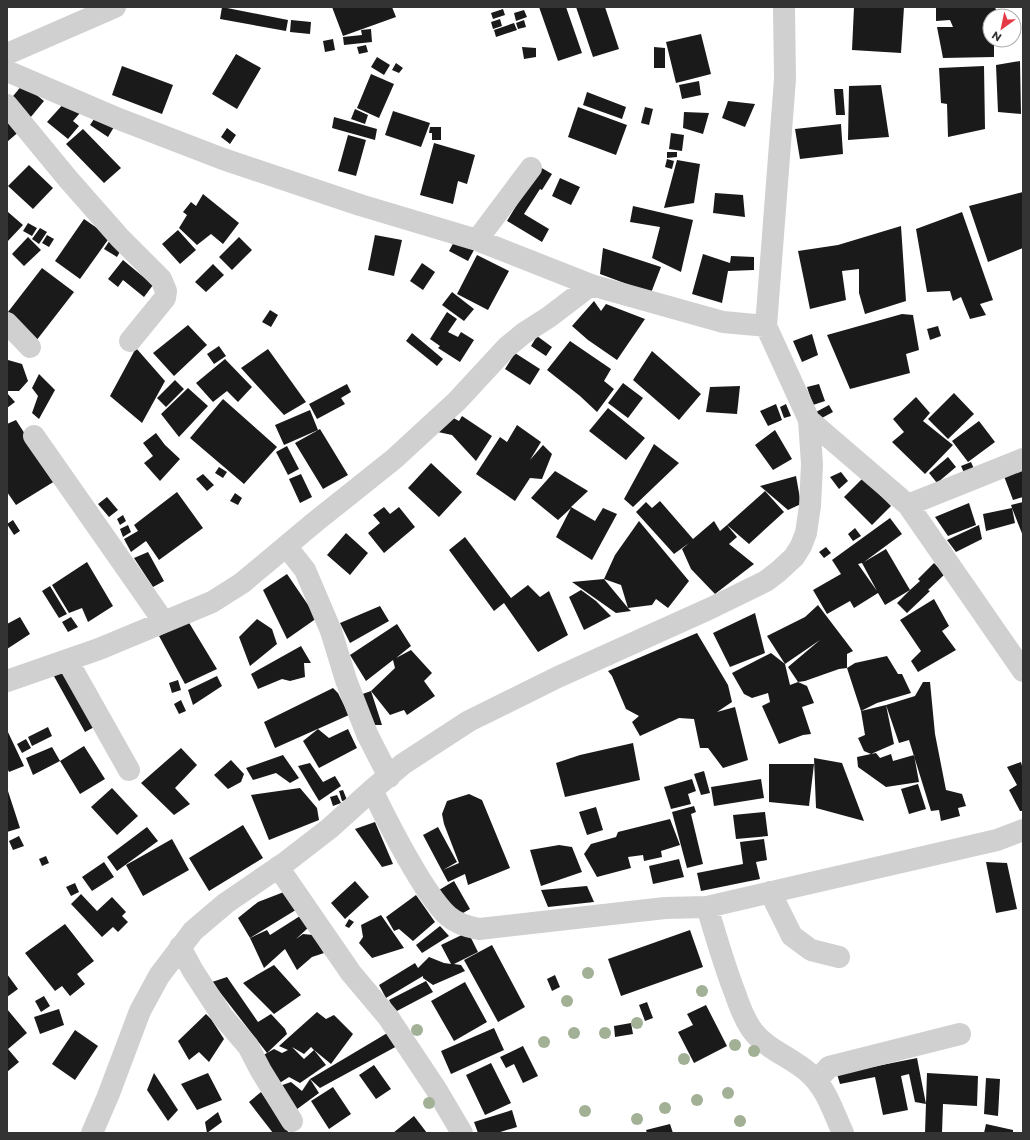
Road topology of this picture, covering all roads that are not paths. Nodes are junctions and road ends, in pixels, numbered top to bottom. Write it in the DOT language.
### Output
graph roads {
  1 [pos="115,7"];
  2 [pos="784,7"];
  3 [pos="7,54"];
  4 [pos="7,71"];
  5 [pos="7,105"];
  6 [pos="531,168"];
  7 [pos="477,240"];
  8 [pos="591,284"];
  9 [pos="7,323"];
  10 [pos="766,326"];
  11 [pos="130,341"];
  12 [pos="30,348"];
  13 [pos="809,420"];
  14 [pos="34,436"];
  15 [pos="1023,459"];
  16 [pos="908,505"];
  17 [pos="286,546"];
  18 [pos="164,622"];
  19 [pos="67,660"];
  20 [pos="1023,671"];
  21 [pos="7,681"];
  22 [pos="129,770"];
  23 [pos="388,776"];
  24 [pos="372,790"];
  25 [pos="1023,830"];
  26 [pos="278,867"];
  27 [pos="770,892"];
  28 [pos="707,907"];
  29 [pos="180,947"];
  30 [pos="839,957"];
  31 [pos="960,1034"];
  32 [pos="817,1080"];
  33 [pos="292,1121"];
  34 [pos="92,1133"];
  35 [pos="462,1133"];
  36 [pos="843,1133"];
  1 -- 3 [label="street"];
  2 -- 10 [label="street"];
  4 -- 7 [label="street"];
  5 -- 11 [label="street"];
  6 -- 7 [label="street"];
  7 -- 8 [label="street"];
  8 -- 10 [label="street"];
  8 -- 17 [label="street"];
  9 -- 12 [label="street"];
  10 -- 13 [label="street"];
  13 -- 16 [label="street"];
  13 -- 23 [label="street"];
  14 -- 18 [label="street"];
  15 -- 16 [label="street"];
  16 -- 20 [label="street"];
  17 -- 18 [label="street"];
  17 -- 23 [label="street"];
  18 -- 19 [label="street"];
  19 -- 21 [label="street"];
  19 -- 22 [label="street"];
  23 -- 24 [label="street"];
  24 -- 26 [label="street"];
  24 -- 28 [label="street"];
  25 -- 27 [label="street"];
  26 -- 29 [label="street"];
  26 -- 35 [label="street"];
  27 -- 28 [label="street"];
  27 -- 30 [label="street"];
  28 -- 32 [label="street"];
  29 -- 33 [label="street"];
  29 -- 34 [label="street"];
  31 -- 32 [label="street"];
  32 -- 36 [label="street"];
}
